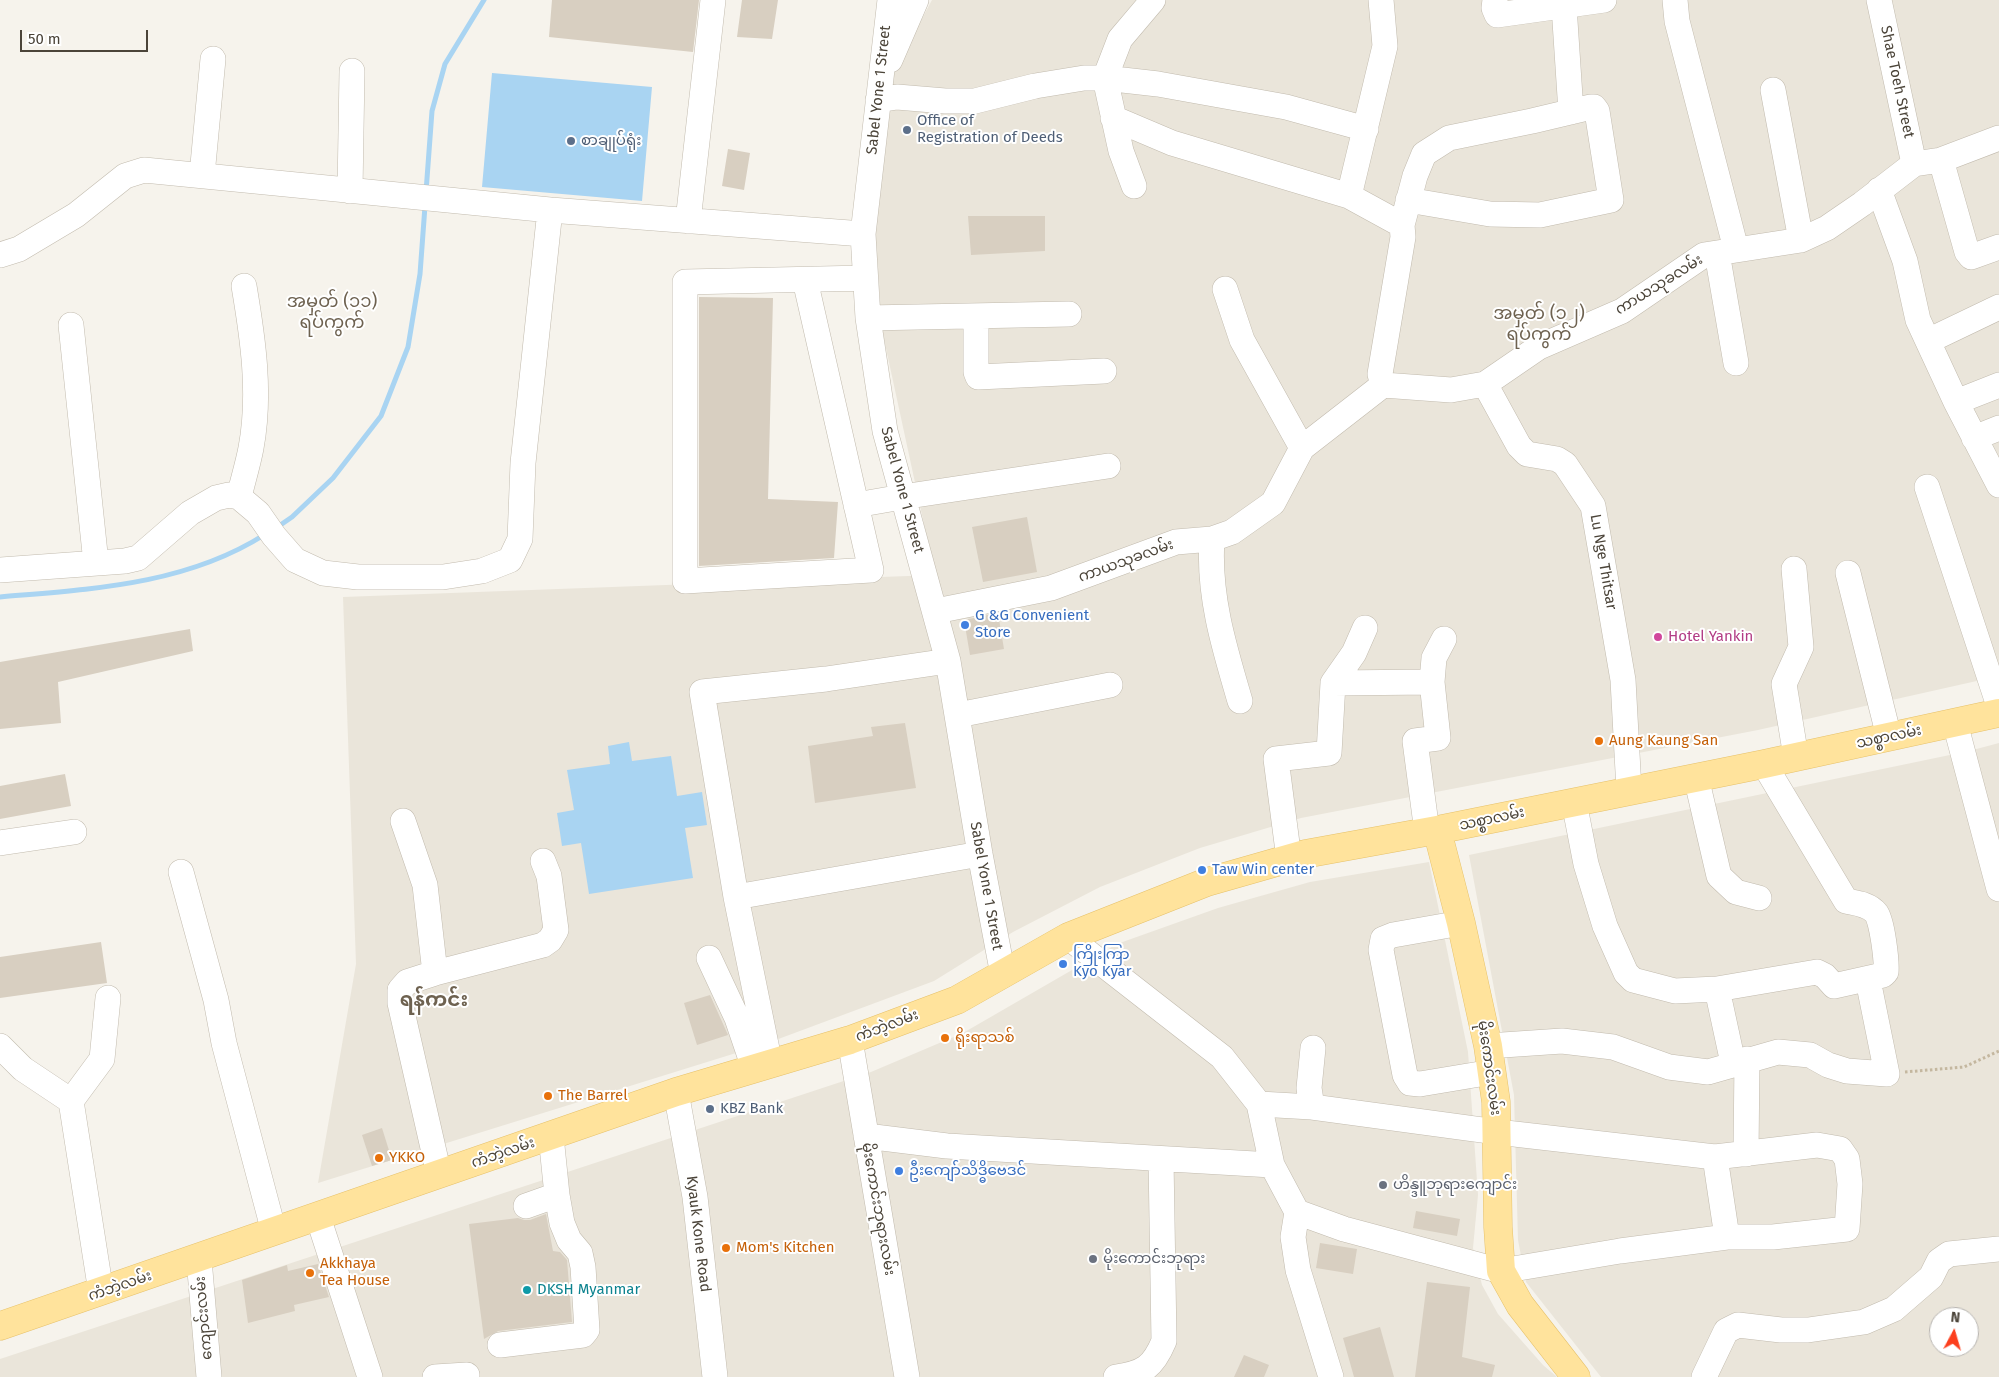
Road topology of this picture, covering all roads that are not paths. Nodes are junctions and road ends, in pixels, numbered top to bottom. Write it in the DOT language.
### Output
graph roads {
  1 [pos="713,0"];
  2 [pos="890,0"];
  3 [pos="916,0"];
  4 [pos="1154,0"];
  5 [pos="1381,0"];
  6 [pos="1495,0"];
  7 [pos="1604,0"];
  8 [pos="1675,0"];
  9 [pos="1880,0"];
  10 [pos="1564,6"];
  11 [pos="213,59"];
  12 [pos="352,72"];
  13 [pos="1104,78"];
  14 [pos="1773,90"];
  15 [pos="879,92"];
  16 [pos="1583,110"];
  17 [pos="1114,118"];
  18 [pos="1366,128"];
  19 [pos="1999,138"];
  20 [pos="1941,160"];
  21 [pos="1914,164"];
  22 [pos="202,175"];
  23 [pos="1134,186"];
  24 [pos="1879,190"];
  25 [pos="350,191"];
  26 [pos="1349,196"];
  27 [pos="1408,200"];
  28 [pos="550,210"];
  29 [pos="688,221"];
  30 [pos="1402,225"];
  31 [pos="863,234"];
  32 [pos="1801,240"];
  33 [pos="1999,247"];
  34 [pos="1727,251"];
  35 [pos="0,255"];
  36 [pos="865,278"];
  37 [pos="805,280"];
  38 [pos="244,286"];
  39 [pos="1225,289"];
  40 [pos="1999,307"];
  41 [pos="1069,314"];
  42 [pos="976,316"];
  43 [pos="868,318"];
  44 [pos="71,325"];
  45 [pos="1928,341"];
  46 [pos="1736,363"];
  47 [pos="1104,372"];
  48 [pos="1485,384"];
  49 [pos="1383,385"];
  50 [pos="1999,385"];
  51 [pos="1956,402"];
  52 [pos="1999,428"];
  53 [pos="1974,438"];
  54 [pos="1302,448"];
  55 [pos="1108,466"];
  56 [pos="1999,485"];
  57 [pos="1926,487"];
  58 [pos="239,497"];
  59 [pos="902,497"];
  60 [pos="856,506"];
  61 [pos="1212,539"];
  62 [pos="96,563"];
  63 [pos="1794,569"];
  64 [pos="0,570"];
  65 [pos="1848,573"];
  66 [pos="936,611"];
  67 [pos="1365,628"];
  68 [pos="1444,638"];
  69 [pos="948,661"];
  70 [pos="1432,682"];
  71 [pos="1333,683"];
  72 [pos="1110,685"];
  73 [pos="1240,701"];
  74 [pos="1999,706"];
  75 [pos="1999,713"];
  76 [pos="958,715"];
  77 [pos="1955,723"];
  78 [pos="1889,737"];
  79 [pos="1796,757"];
  80 [pos="1764,764"];
  81 [pos="1696,777"];
  82 [pos="1629,790"];
  83 [pos="1574,802"];
  84 [pos="403,821"];
  85 [pos="1432,831"];
  86 [pos="74,832"];
  87 [pos="0,843"];
  88 [pos="980,854"];
  89 [pos="1289,859"];
  90 [pos="543,861"];
  91 [pos="182,872"];
  92 [pos="1999,889"];
  93 [pos="736,898"];
  94 [pos="1759,898"];
  95 [pos="1461,923"];
  96 [pos="1068,937"];
  97 [pos="710,958"];
  98 [pos="435,973"];
  99 [pos="1003,975"];
  100 [pos="1868,980"];
  101 [pos="1717,989"];
  102 [pos="108,998"];
  103 [pos="850,1040"];
  104 [pos="0,1046"];
  105 [pos="1313,1048"];
  106 [pos="1490,1059"];
  107 [pos="1740,1061"];
  108 [pos="762,1066"];
  109 [pos="676,1092"];
  110 [pos="72,1100"];
  111 [pos="1258,1104"];
  112 [pos="1312,1107"];
  113 [pos="1497,1132"];
  114 [pos="551,1136"];
  115 [pos="866,1136"];
  116 [pos="1746,1154"];
  117 [pos="1715,1157"];
  118 [pos="1160,1158"];
  119 [pos="1272,1165"];
  120 [pos="439,1174"];
  121 [pos="557,1195"];
  122 [pos="526,1206"];
  123 [pos="1297,1212"];
  124 [pos="318,1217"];
  125 [pos="274,1232"];
  126 [pos="1727,1237"];
  127 [pos="1999,1249"];
  128 [pos="198,1259"];
  129 [pos="1501,1271"];
  130 [pos="101,1292"];
  131 [pos="0,1326"];
  132 [pos="500,1345"];
  133 [pos="467,1375"];
  134 [pos="209,1377"];
  135 [pos="370,1377"];
  136 [pos="435,1377"];
  137 [pos="715,1377"];
  138 [pos="907,1377"];
  139 [pos="1116,1377"];
  140 [pos="1332,1377"];
  141 [pos="1576,1377"];
  142 [pos="1704,1377"];
  1 -- 29 [label="street"];
  2 -- 15 [label="street, Sabel Yone 1 Street"];
  3 -- 15 [label="street"];
  4 -- 13 [label="street"];
  5 -- 18 [label="street"];
  6 -- 10 [label="street"];
  7 -- 10 [label="street"];
  8 -- 34 [label="street"];
  9 -- 21 [label="street, Shae Toeh Street"];
  10 -- 16 [label="street"];
  11 -- 22 [label="street"];
  12 -- 25 [label="street"];
  13 -- 15 [label="street"];
  13 -- 17 [label="street"];
  13 -- 18 [label="street"];
  14 -- 32 [label="street"];
  15 -- 31 [label="street, Sabel Yone 1 Street"];
  16 -- 27 [label="street"];
  16 -- 27 [label="street"];
  17 -- 23 [label="street"];
  17 -- 26 [label="street"];
  18 -- 26 [label="street"];
  19 -- 20 [label="street, ကာယသုခလမ်း"];
  20 -- 21 [label="street, ကာယသုခလမ်း"];
  20 -- 33 [label="street"];
  21 -- 24 [label="street, ကာယသုခလမ်း"];
  22 -- 25 [label="street"];
  22 -- 35 [label="street"];
  24 -- 32 [label="street, ကာယသုခလမ်း"];
  24 -- 45 [label="street"];
  25 -- 28 [label="street"];
  26 -- 30 [label="street"];
  27 -- 30 [label="street"];
  28 -- 29 [label="street"];
  28 -- 58 [label="street"];
  29 -- 31 [label="street"];
  30 -- 49 [label="street"];
  31 -- 36 [label="street, Sabel Yone 1 Street"];
  32 -- 34 [label="street, ကာယသုခလမ်း"];
  34 -- 46 [label="street"];
  34 -- 48 [label="street, ကာယသုခလမ်း"];
  36 -- 37 [label="street"];
  36 -- 43 [label="street, Sabel Yone 1 Street"];
  37 -- 60 [label="street"];
  37 -- 60 [label="street"];
  38 -- 58 [label="street"];
  39 -- 54 [label="street"];
  40 -- 45 [label="street"];
  41 -- 42 [label="street"];
  42 -- 43 [label="street"];
  42 -- 47 [label="street"];
  43 -- 59 [label="street, Sabel Yone 1 Street"];
  44 -- 62 [label="street"];
  45 -- 51 [label="street"];
  48 -- 49 [label="street, ကာယသုခလမ်း"];
  48 -- 82 [label="street, Lu Nge Thitsar"];
  49 -- 54 [label="street, ကာယသုခလမ်း"];
  50 -- 51 [label="street"];
  51 -- 53 [label="street"];
  52 -- 53 [label="street"];
  53 -- 56 [label="street"];
  54 -- 61 [label="street, ကာယသုခလမ်း"];
  55 -- 59 [label="street"];
  57 -- 74 [label="street"];
  58 -- 62 [label="street"];
  59 -- 60 [label="street"];
  59 -- 66 [label="street, Sabel Yone 1 Street"];
  61 -- 66 [label="street, ကာယသုခလမ်း"];
  61 -- 73 [label="street"];
  62 -- 64 [label="street"];
  63 -- 79 [label="street"];
  65 -- 78 [label="street"];
  66 -- 69 [label="street, Sabel Yone 1 Street"];
  67 -- 71 [label="street"];
  68 -- 70 [label="street"];
  69 -- 76 [label="street, Sabel Yone 1 Street"];
  69 -- 93 [label="street"];
  70 -- 71 [label="street"];
  70 -- 85 [label="street"];
  71 -- 89 [label="street"];
  72 -- 76 [label="street"];
  75 -- 77 [label="main road, သစ္စာလမ်း"];
  76 -- 88 [label="street, Sabel Yone 1 Street"];
  77 -- 78 [label="main road, သစ္စာလမ်း"];
  77 -- 92 [label="street"];
  78 -- 79 [label="main road, သစ္စာလမ်း"];
  79 -- 80 [label="main road, သစ္စာလမ်း"];
  80 -- 81 [label="main road, သစ္စာလမ်း"];
  80 -- 100 [label="street"];
  81 -- 82 [label="main road, သစ္စာလမ်း"];
  81 -- 94 [label="street"];
  82 -- 83 [label="main road, သစ္စာလမ်း"];
  83 -- 85 [label="main road, သစ္စာလမ်း"];
  83 -- 101 [label="street"];
  84 -- 98 [label="street"];
  85 -- 89 [label="main road, သစ္စာလမ်း"];
  85 -- 95 [label="main road, မိုးကောင်းလမ်း"];
  86 -- 87 [label="street"];
  88 -- 93 [label="street"];
  88 -- 99 [label="street, Sabel Yone 1 Street"];
  89 -- 96 [label="main road, သစ္စာလမ်း"];
  90 -- 98 [label="street"];
  91 -- 125 [label="street"];
  93 -- 108 [label="street"];
  95 -- 106 [label="main road, မိုးကောင်းလမ်း"];
  95 -- 106 [label="street"];
  96 -- 99 [label="main road, သစ္စာလမ်း"];
  96 -- 111 [label="street"];
  97 -- 108 [label="street"];
  98 -- 120 [label="street"];
  99 -- 103 [label="main road, ကံဘဲ့လမ်း"];
  100 -- 101 [label="street"];
  100 -- 107 [label="street"];
  101 -- 107 [label="street"];
  102 -- 110 [label="street"];
  103 -- 108 [label="main road, ကံဘဲ့လမ်း"];
  103 -- 115 [label="street, မိုးကောင်းဘုရားလမ်း"];
  104 -- 110 [label="street"];
  105 -- 112 [label="street"];
  106 -- 107 [label="street"];
  106 -- 113 [label="main road, မိုးကောင်းလမ်း"];
  107 -- 116 [label="street"];
  108 -- 109 [label="main road, ကံဘဲ့လမ်း"];
  109 -- 114 [label="main road, ကံဘဲ့လမ်း"];
  109 -- 137 [label="street, Kyauk Kone Road"];
  110 -- 130 [label="street"];
  111 -- 112 [label="street"];
  111 -- 119 [label="street"];
  112 -- 113 [label="street"];
  113 -- 117 [label="street"];
  113 -- 129 [label="main road, မိုးကောင်းလမ်း"];
  114 -- 120 [label="main road, ကံဘဲ့လမ်း"];
  114 -- 121 [label="street"];
  115 -- 118 [label="street"];
  115 -- 138 [label="street, မိုးကောင်းဘုရားလမ်း"];
  116 -- 117 [label="street"];
  116 -- 126 [label="street"];
  117 -- 126 [label="street"];
  118 -- 119 [label="street"];
  118 -- 139 [label="street"];
  119 -- 123 [label="street"];
  120 -- 124 [label="main road, ကံဘဲ့လမ်း"];
  121 -- 122 [label="street"];
  121 -- 132 [label="street"];
  123 -- 129 [label="street"];
  123 -- 140 [label="street"];
  124 -- 125 [label="main road, ကံဘဲ့လမ်း"];
  124 -- 135 [label="street"];
  125 -- 128 [label="main road, ကံဘဲ့လမ်း"];
  126 -- 129 [label="street"];
  127 -- 142 [label="street"];
  128 -- 130 [label="main road, ကံဘဲ့လမ်း"];
  128 -- 134 [label="street, ကျောင်းလမ်း"];
  129 -- 141 [label="main road, မိုးကောင်းလမ်း"];
  130 -- 131 [label="main road, ကံဘဲ့လမ်း"];
  133 -- 136 [label="street"];
}
